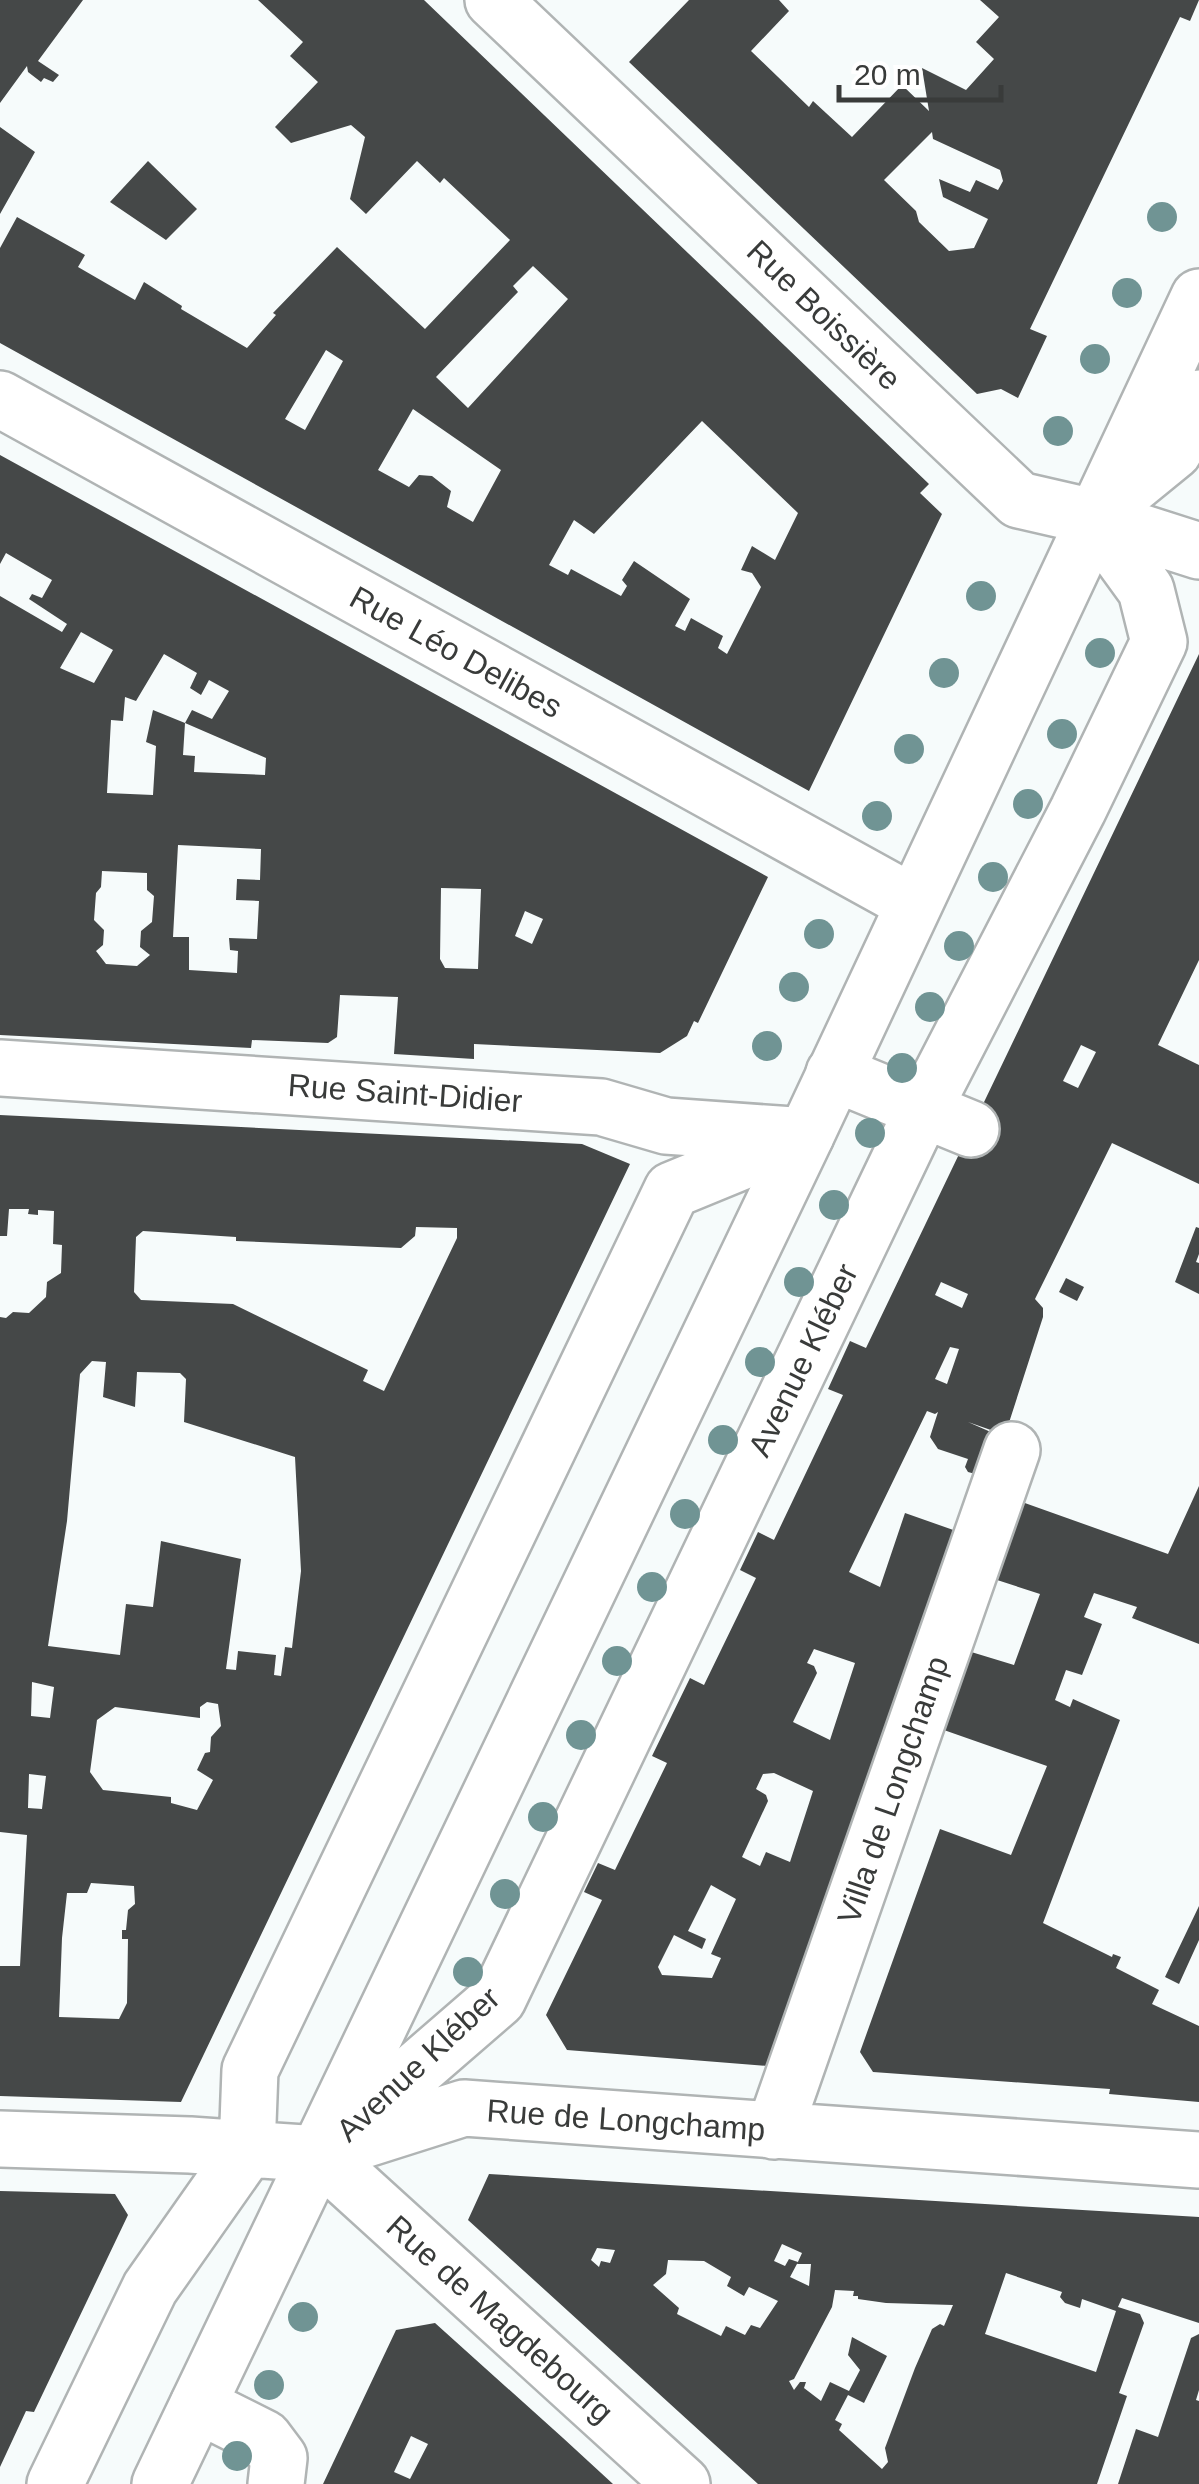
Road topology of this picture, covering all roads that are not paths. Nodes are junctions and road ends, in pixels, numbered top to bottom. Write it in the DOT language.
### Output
graph roads {
  1 [pos="493,0"];
  2 [pos="1199,296"];
  3 [pos="1199,398"];
  4 [pos="0,399"];
  5 [pos="1093,517"];
  6 [pos="1199,552"];
  7 [pos="913,902"];
  8 [pos="0,1068"];
  9 [pos="834,1073"];
  10 [pos="947,1120"];
  11 [pos="806,1136"];
  12 [pos="1012,1450"];
  13 [pos="774,2131"];
  14 [pos="0,2139"];
  15 [pos="247,2150"];
  16 [pos="319,2154"];
  17 [pos="1199,2160"];
  18 [pos="198,2405"];
  19 [pos="55,2484"];
  20 [pos="160,2484"];
  21 [pos="276,2484"];
  22 [pos="682,2484"];
  1 -- 5 [label="street, Rue Boissière"];
  2 -- 5 [label="street, Avenue Kléber"];
  3 -- 5 [label="street, Avenue Kléber"];
  4 -- 7 [label="street, Rue Léo Delibes"];
  5 -- 6 [label="street, Rue Boissière"];
  5 -- 7 [label="street, Avenue Kléber"];
  5 -- 10 [label="street, Avenue Kléber"];
  7 -- 9 [label="street, Avenue Kléber"];
  8 -- 11 [label="street, Rue Saint-Didier"];
  9 -- 10 [label="street"];
  9 -- 11 [label="street, Avenue Kléber"];
  10 -- 16 [label="street, Avenue Kléber"];
  11 -- 15 [label="street"];
  11 -- 16 [label="street, Avenue Kléber"];
  12 -- 13 [label="street, Villa de Longchamp"];
  13 -- 16 [label="street, Rue de Longchamp"];
  13 -- 17 [label="street, Rue de Longchamp"];
  14 -- 15 [label="street, Rue de Longchamp"];
  15 -- 16 [label="street, Rue de Longchamp"];
  15 -- 19 [label="street"];
  16 -- 18 [label="street, Avenue Kléber"];
  16 -- 22 [label="street, Rue de Magdebourg"];
  18 -- 20 [label="street, Avenue Kléber"];
  18 -- 21 [label="street"];
}
